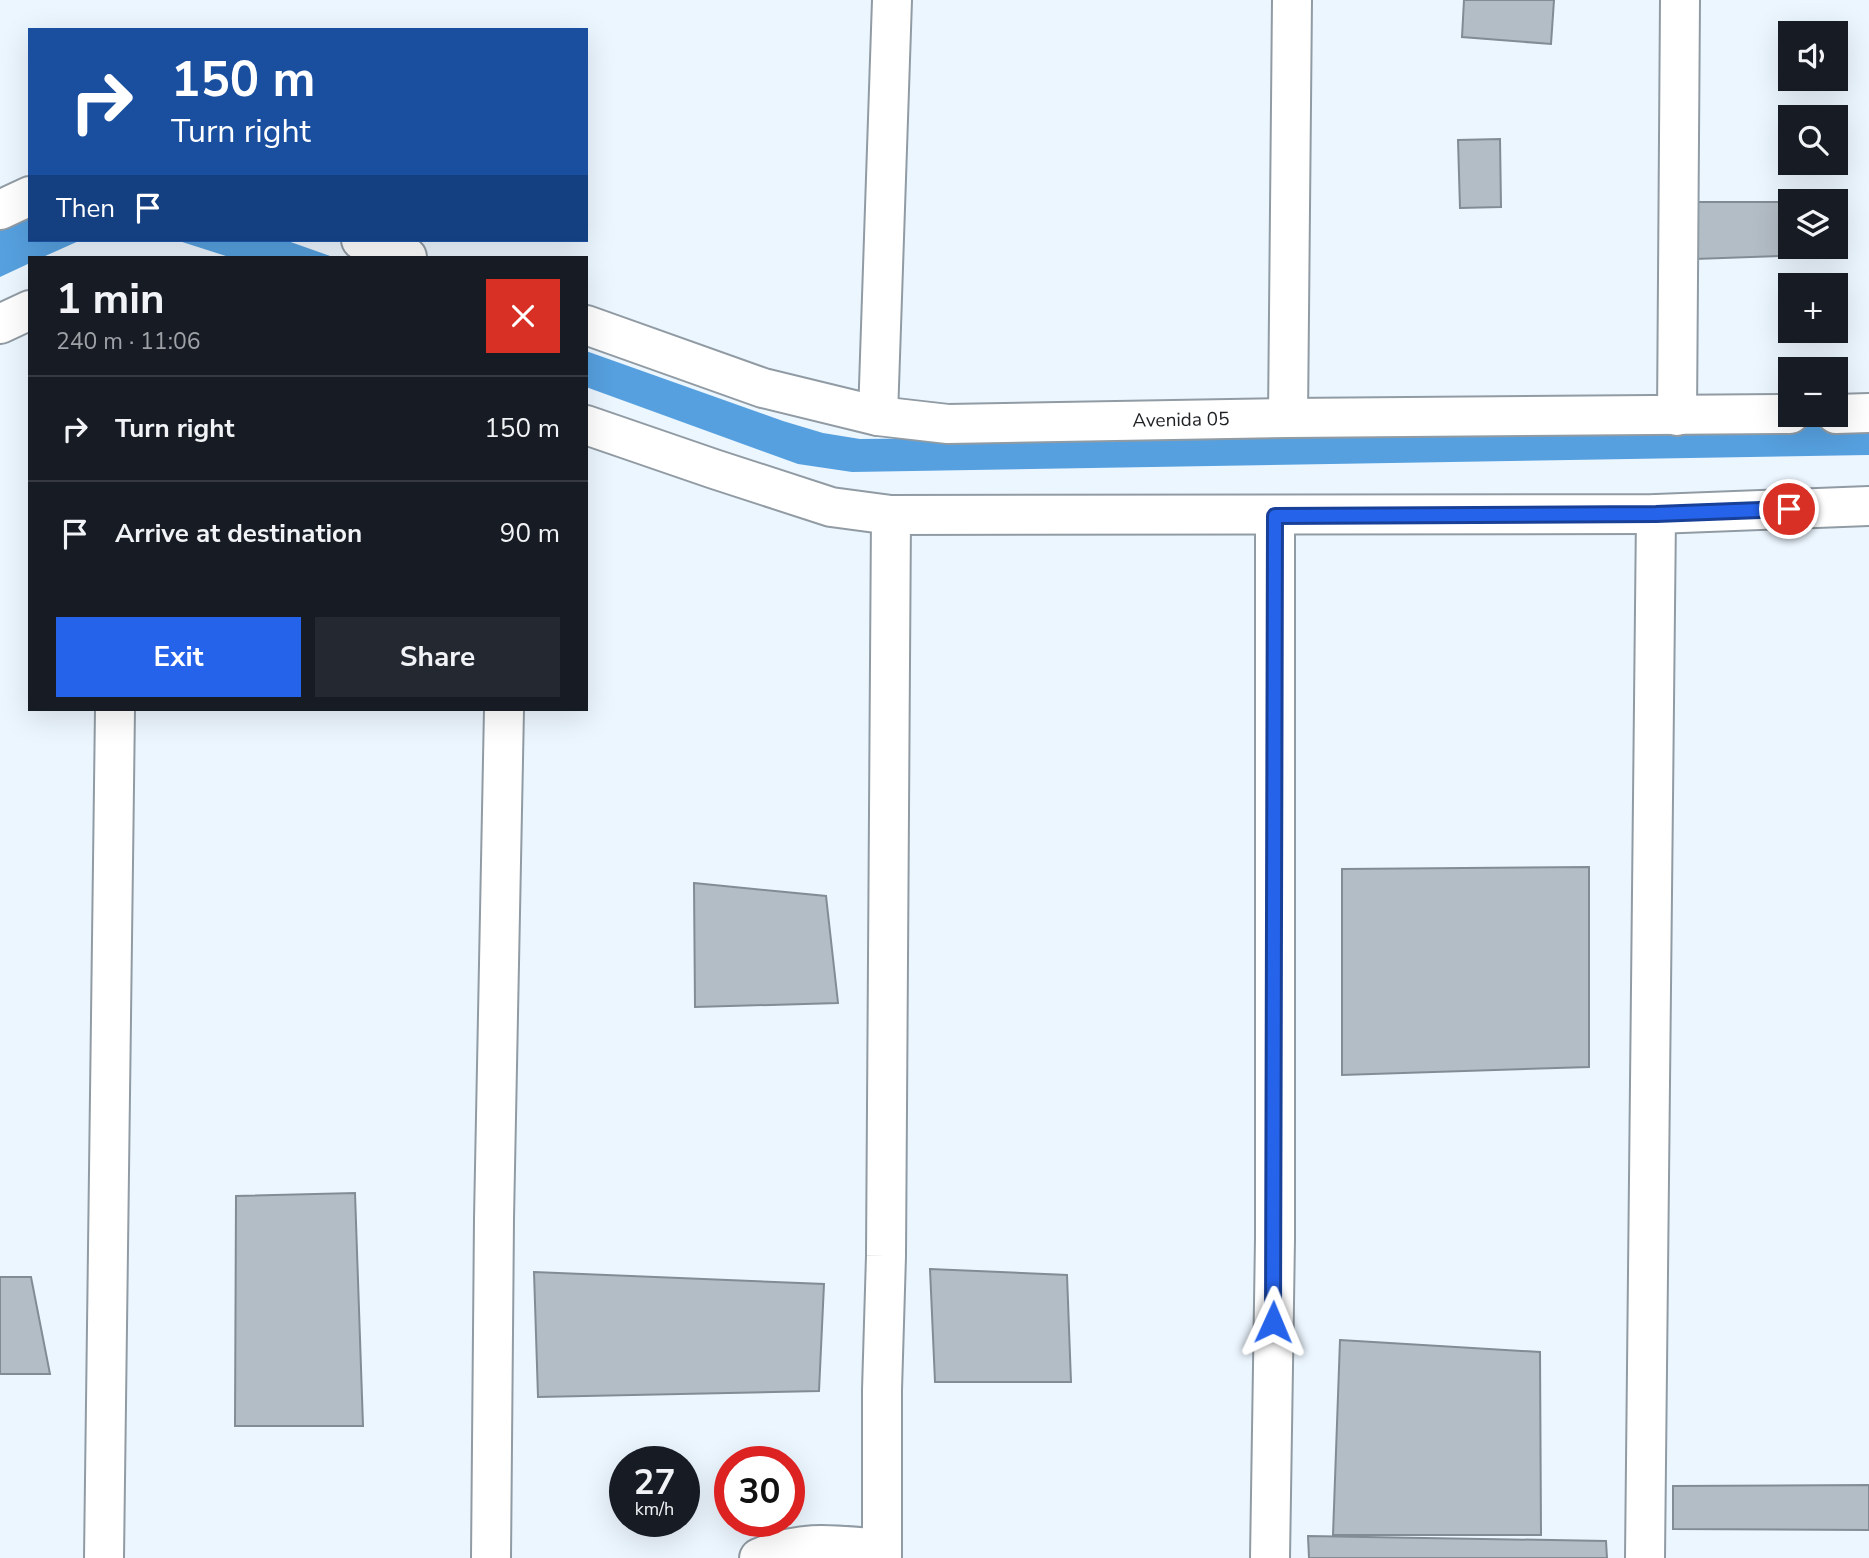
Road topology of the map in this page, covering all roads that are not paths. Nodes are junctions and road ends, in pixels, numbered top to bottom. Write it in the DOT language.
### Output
graph roads {
  1 [pos="892,0"];
  2 [pos="1292,0"];
  3 [pos="1680,0"];
  4 [pos="28,197"];
  5 [pos="0,210"];
  6 [pos="366,242"];
  7 [pos="404,256"];
  8 [pos="28,311"];
  9 [pos="0,324"];
  10 [pos="588,326"];
  11 [pos="1869,413"];
  12 [pos="1848,414"];
  13 [pos="1778,415"];
  14 [pos="877,416"];
  15 [pos="1677,416"];
  16 [pos="1288,418"];
  17 [pos="588,426"];
  18 [pos="1869,506"];
  19 [pos="1656,514"];
  20 [pos="891,515"];
  21 [pos="1275,516"];
  22 [pos="115,711"];
  23 [pos="504,711"];
  24 [pos="882,1553"];
  25 [pos="104,1558"];
  26 [pos="491,1558"];
  27 [pos="759,1558"];
  28 [pos="1270,1558"];
  29 [pos="1645,1558"];
  1 -- 14 [label="street"];
  2 -- 16 [label="street"];
  3 -- 15 [label="street"];
  4 -- 5 [label="street"];
  6 -- 7 [label="street"];
  8 -- 9 [label="street"];
  10 -- 14 [label="street, Avenida 05"];
  11 -- 12 [label="street"];
  13 -- 15 [label="street, Avenida 05"];
  14 -- 16 [label="street, Avenida 05"];
  15 -- 16 [label="street, Avenida 05"];
  17 -- 20 [label="street"];
  18 -- 19 [label="street"];
  19 -- 21 [label="street"];
  19 -- 29 [label="street"];
  20 -- 21 [label="street"];
  20 -- 24 [label="street"];
  21 -- 28 [label="street"];
  22 -- 25 [label="street"];
  23 -- 26 [label="street"];
  24 -- 27 [label="street"];
}
